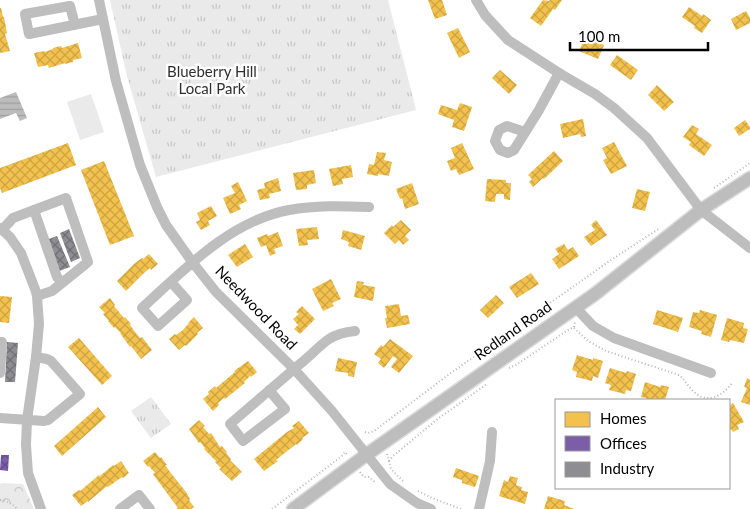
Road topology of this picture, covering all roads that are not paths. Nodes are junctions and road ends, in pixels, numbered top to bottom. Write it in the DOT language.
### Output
graph roads {
  1 [pos="99,0"];
  2 [pos="478,1"];
  3 [pos="103,19"];
  4 [pos="74,25"];
  5 [pos="559,73"];
  6 [pos="525,132"];
  7 [pos="750,178"];
  8 [pos="369,207"];
  9 [pos="34,210"];
  10 [pos="701,210"];
  11 [pos="1,229"];
  12 [pos="750,248"];
  13 [pos="193,263"];
  14 [pos="171,282"];
  15 [pos="62,283"];
  16 [pos="37,296"];
  17 [pos="579,311"];
  18 [pos="355,331"];
  19 [pos="0,342"];
  20 [pos="36,357"];
  21 [pos="294,369"];
  22 [pos="0,373"];
  23 [pos="711,373"];
  24 [pos="269,390"];
  25 [pos="0,418"];
  26 [pos="27,420"];
  27 [pos="492,432"];
  28 [pos="366,455"];
  29 [pos="41,509"];
  30 [pos="120,509"];
  31 [pos="150,509"];
  32 [pos="294,509"];
  33 [pos="431,509"];
  34 [pos="479,509"];
  1 -- 3 [label="street, Needwood Road"];
  2 -- 5 [label="street"];
  3 -- 4 [label="street"];
  3 -- 13 [label="street, Needwood Road"];
  4 -- 4 [label="street"];
  5 -- 6 [label="street"];
  5 -- 10 [label="street"];
  7 -- 10 [label="main road, Redland Road"];
  8 -- 13 [label="street"];
  9 -- 11 [label="street"];
  9 -- 15 [label="street"];
  9 -- 15 [label="street"];
  10 -- 12 [label="street"];
  10 -- 17 [label="main road, Redland Road"];
  11 -- 16 [label="street"];
  13 -- 14 [label="street"];
  13 -- 21 [label="street, Needwood Road"];
  14 -- 14 [label="street"];
  15 -- 16 [label="street"];
  16 -- 20 [label="street"];
  17 -- 23 [label="street"];
  17 -- 28 [label="main road, Redland Road"];
  18 -- 21 [label="street"];
  19 -- 22 [label="street"];
  20 -- 26 [label="street"];
  20 -- 26 [label="street"];
  21 -- 24 [label="street"];
  21 -- 28 [label="street, Needwood Road"];
  24 -- 24 [label="street"];
  25 -- 26 [label="street"];
  26 -- 29 [label="street"];
  27 -- 34 [label="street"];
  28 -- 32 [label="main road, Redland Road"];
  28 -- 33 [label="street, Needwood Road"];
  30 -- 31 [label="street"];
}
